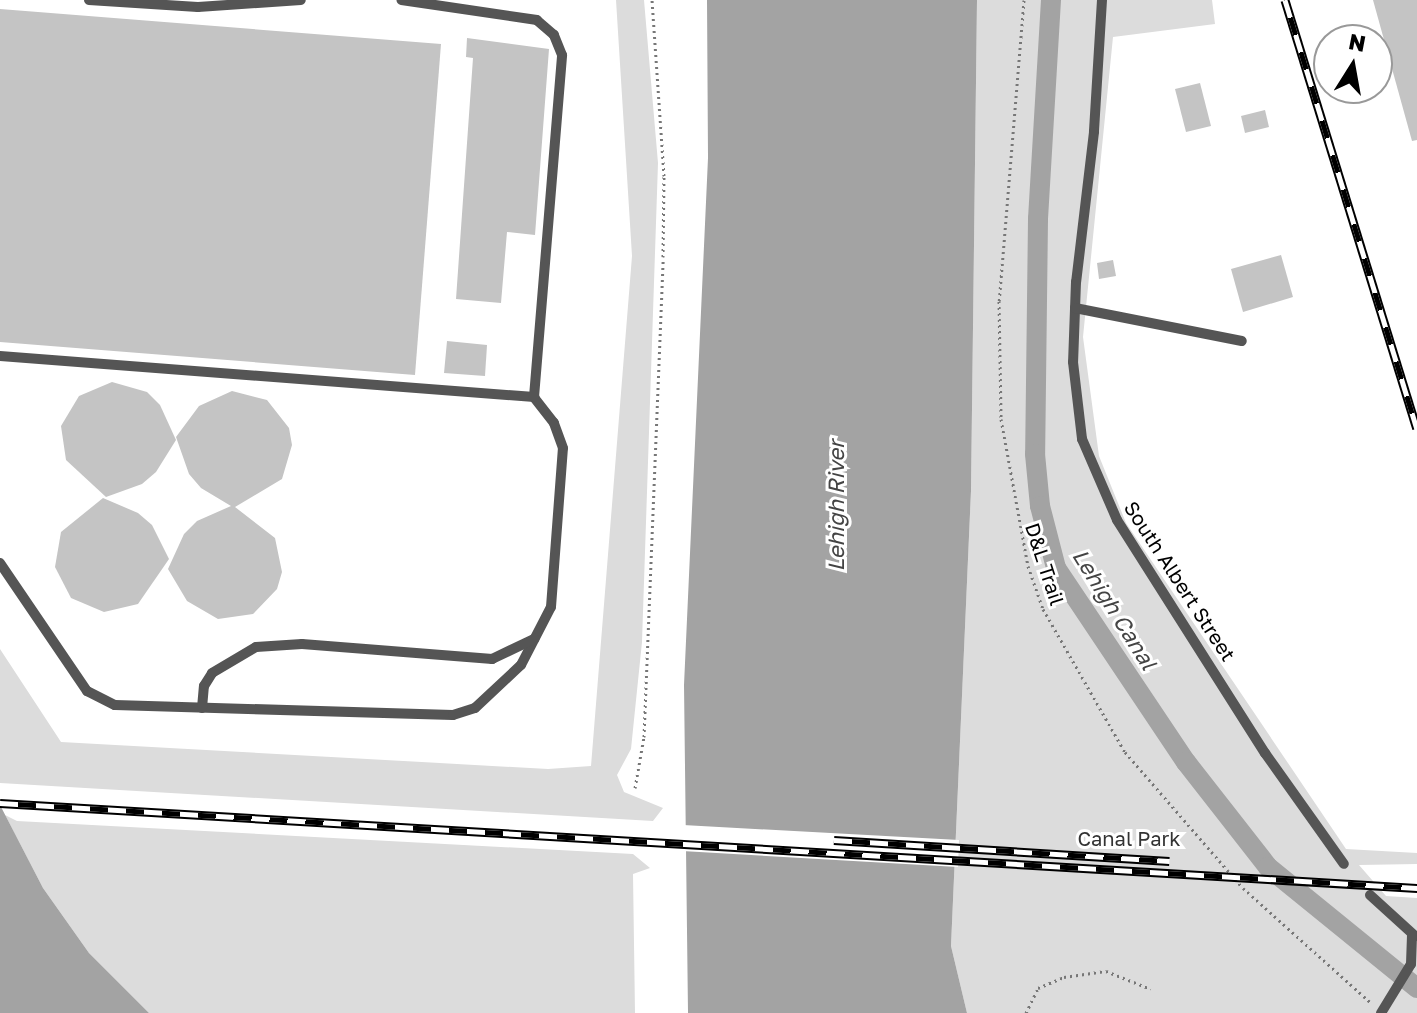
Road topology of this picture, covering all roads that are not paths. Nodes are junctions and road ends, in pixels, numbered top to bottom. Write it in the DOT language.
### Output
graph roads {
  1 [pos="89,0"];
  2 [pos="301,0"];
  3 [pos="401,0"];
  4 [pos="1102,0"];
  5 [pos="1075,308"];
  6 [pos="1242,341"];
  7 [pos="0,356"];
  8 [pos="534,397"];
  9 [pos="0,563"];
  10 [pos="536,638"];
  11 [pos="202,708"];
  12 [pos="1344,864"];
  13 [pos="1370,895"];
  14 [pos="1414,935"];
  15 [pos="1380,1013"];
  1 -- 2 [label="lane"];
  3 -- 8 [label="lane"];
  4 -- 5 [label="lane, South Albert Street"];
  5 -- 6 [label="lane"];
  5 -- 12 [label="lane, South Albert Street"];
  7 -- 8 [label="lane"];
  8 -- 10 [label="lane"];
  9 -- 11 [label="lane"];
  10 -- 11 [label="lane"];
  10 -- 11 [label="lane"];
  13 -- 14 [label="lane"];
  14 -- 15 [label="lane"];
}
